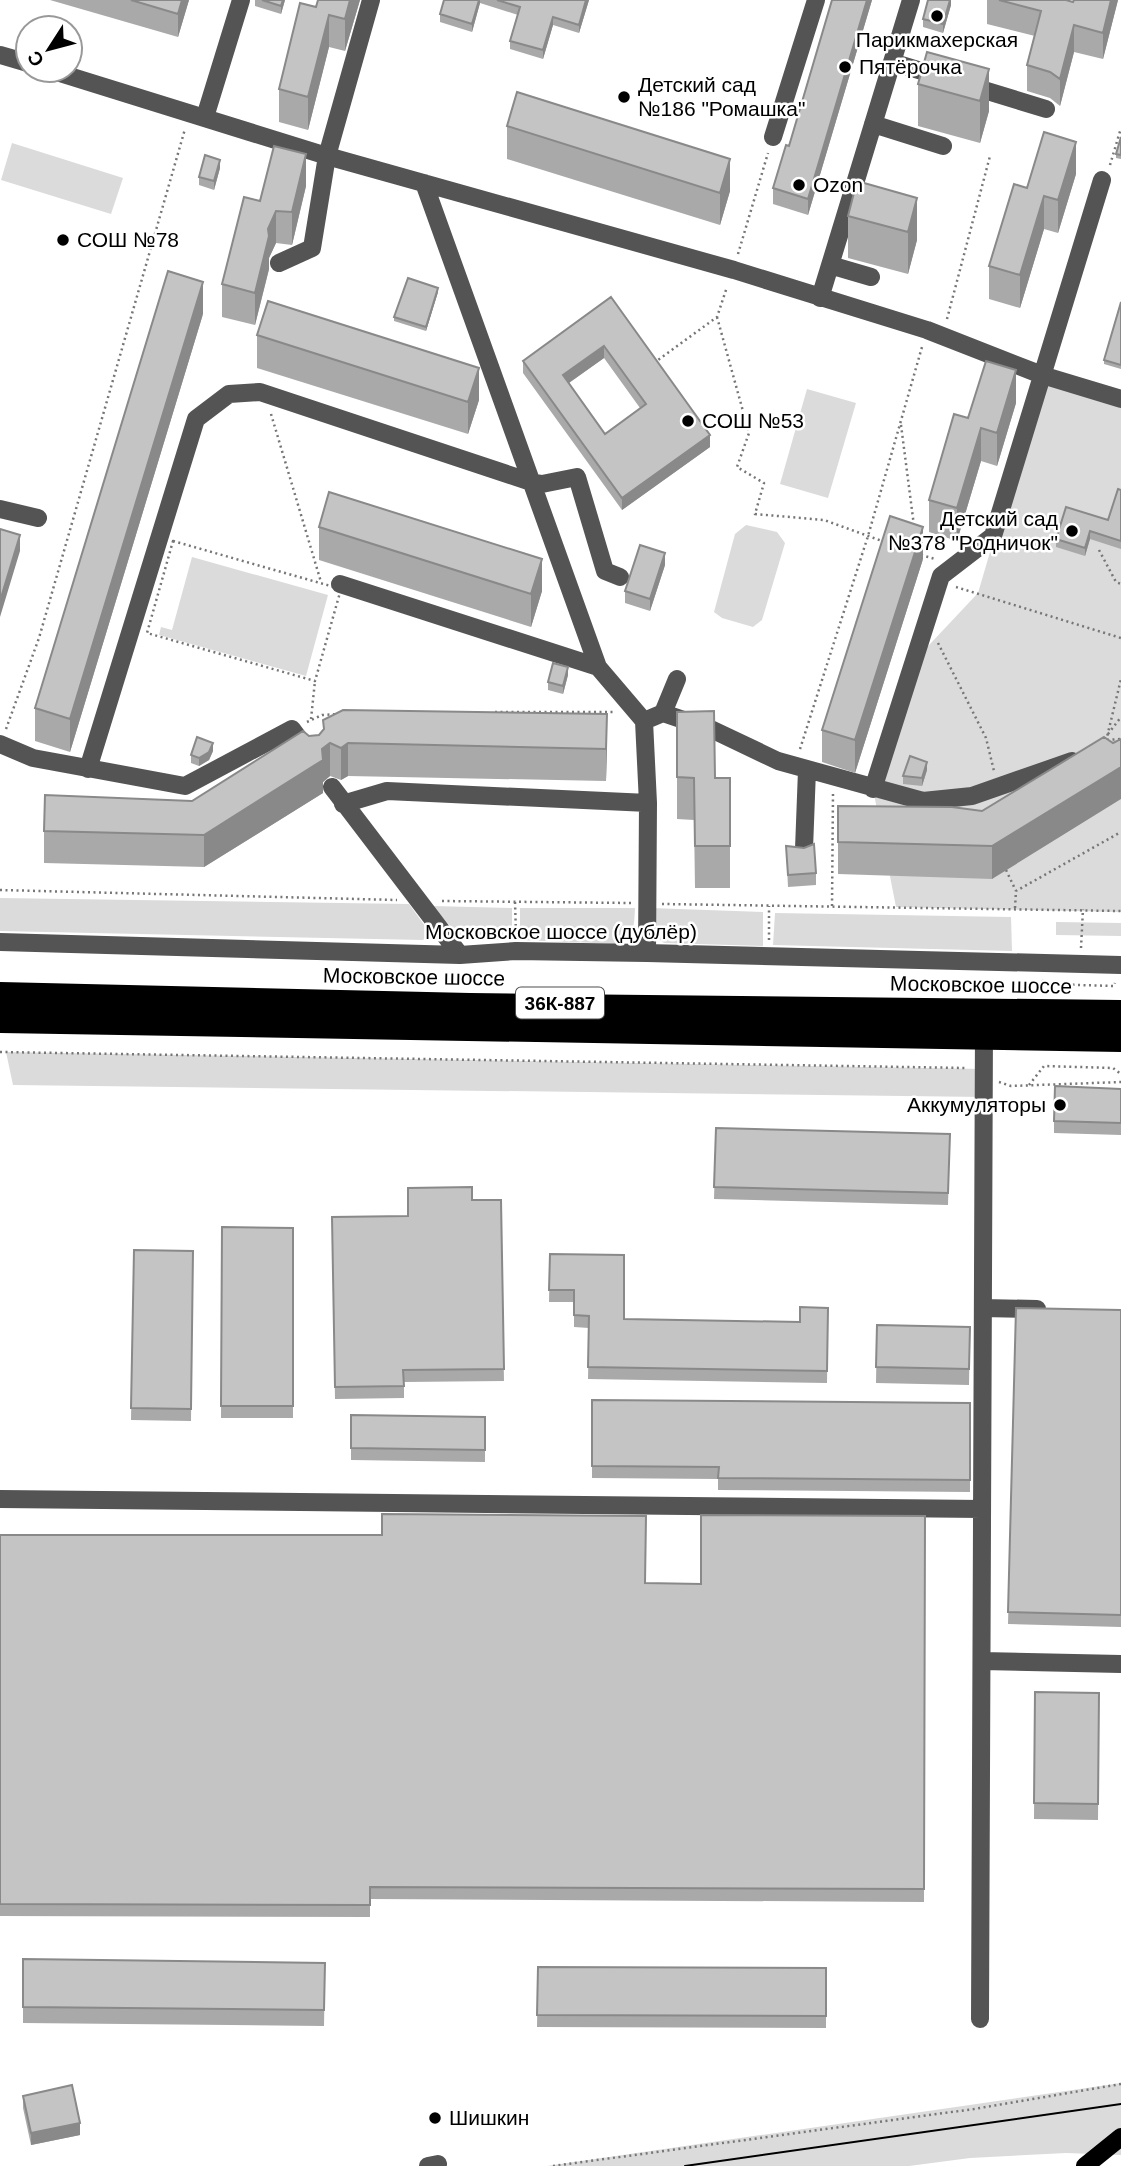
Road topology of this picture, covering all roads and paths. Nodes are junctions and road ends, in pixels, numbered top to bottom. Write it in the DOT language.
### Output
graph roads {
  1 [pos="241,0"];
  2 [pos="371,0"];
  3 [pos="816,0"];
  4 [pos="911,0"];
  5 [pos="892,62"];
  6 [pos="84,80"];
  7 [pos="1046,109"];
  8 [pos="197,115"];
  9 [pos="873,124"];
  10 [pos="1121,128"];
  11 [pos="773,137"];
  12 [pos="943,146"];
  13 [pos="327,156"];
  14 [pos="990,156"];
  15 [pos="1102,180"];
  16 [pos="424,183"];
  17 [pos="279,263"];
  18 [pos="830,265"];
  19 [pos="734,270"];
  20 [pos="871,277"];
  21 [pos="820,298"];
  22 [pos="717,317"];
  23 [pos="935,333"];
  24 [pos="651,365"];
  25 [pos="1042,375"];
  26 [pos="265,394"];
  27 [pos="1121,399"];
  28 [pos="901,423"];
  29 [pos="531,482"];
  30 [pos="0,509"];
  31 [pos="38,518"];
  32 [pos="914,527"];
  33 [pos="868,536"];
  34 [pos="889,543"];
  35 [pos="1099,550"];
  36 [pos="918,553"];
  37 [pos="954,566"];
  38 [pos="620,577"];
  39 [pos="940,582"];
  40 [pos="330,584"];
  41 [pos="1121,584"];
  42 [pos="927,620"];
  43 [pos="1121,638"];
  44 [pos="598,667"];
  45 [pos="677,679"];
  46 [pos="1121,679"];
  47 [pos="315,681"];
  48 [pos="483,712"];
  49 [pos="345,713"];
  50 [pos="663,713"];
  51 [pos="640,717"];
  52 [pos="1121,718"];
  53 [pos="311,720"];
  54 [pos="292,729"];
  55 [pos="1106,741"];
  56 [pos="0,744"];
  57 [pos="313,758"];
  58 [pos="801,768"];
  59 [pos="88,769"];
  60 [pos="833,777"];
  61 [pos="332,787"];
  62 [pos="998,788"];
  63 [pos="873,789"];
  64 [pos="649,803"];
  65 [pos="343,804"];
  66 [pos="1121,832"];
  67 [pos="804,849"];
  68 [pos="1006,870"];
  69 [pos="0,890"];
  70 [pos="1016,891"];
  71 [pos="415,900"];
  72 [pos="515,902"];
  73 [pos="647,904"];
  74 [pos="832,906"];
  75 [pos="1015,908"];
  76 [pos="1083,909"];
  77 [pos="1121,911"];
  78 [pos="0,942"];
  79 [pos="516,951"];
  80 [pos="646,953"];
  81 [pos="460,955"];
  82 [pos="1080,963"];
  83 [pos="1121,965"];
  84 [pos="1044,984"];
  85 [pos="1114,986"];
  86 [pos="0,991"];
  87 [pos="0,1007"];
  88 [pos="1121,1009"];
  89 [pos="0,1024"];
  90 [pos="1121,1026"];
  91 [pos="984,1032"];
  92 [pos="1121,1043"];
  93 [pos="0,1052"];
  94 [pos="984,1069"];
  95 [pos="1121,1074"];
  96 [pos="1121,1082"];
  97 [pos="1029,1085"];
  98 [pos="983,1308"];
  99 [pos="1052,1309"];
  100 [pos="0,1499"];
  101 [pos="982,1509"];
  102 [pos="982,1661"];
  103 [pos="1121,1664"];
  104 [pos="980,2019"];
  105 [pos="1121,2084"];
  106 [pos="1121,2137"];
  107 [pos="553,2166"];
  108 [pos="1085,2166"];
  1 -- 8 [label="street"];
  2 -- 13 [label="street"];
  3 -- 11 [label="street"];
  4 -- 5 [label="street"];
  5 -- 7 [label="street"];
  5 -- 9 [label="street"];
  6 -- 8 [label="street"];
  8 -- 13 [label="street"];
  8 -- 56 [label="path"];
  9 -- 12 [label="street"];
  9 -- 18 [label="street"];
  10 -- 15 [label="path"];
  11 -- 19 [label="path"];
  13 -- 16 [label="street"];
  13 -- 17 [label="street"];
  14 -- 23 [label="path"];
  15 -- 25 [label="street"];
  16 -- 19 [label="street"];
  16 -- 29 [label="street"];
  18 -- 20 [label="street"];
  18 -- 21 [label="street"];
  19 -- 21 [label="street"];
  19 -- 22 [label="path"];
  21 -- 23 [label="street"];
  22 -- 24 [label="path"];
  22 -- 33 [label="path"];
  23 -- 25 [label="street"];
  23 -- 28 [label="path"];
  25 -- 27 [label="street"];
  25 -- 37 [label="street"];
  26 -- 29 [label="street"];
  26 -- 40 [label="path"];
  26 -- 59 [label="street"];
  28 -- 32 [label="path"];
  28 -- 33 [label="path"];
  29 -- 38 [label="street"];
  29 -- 44 [label="street"];
  30 -- 31 [label="street"];
  33 -- 34 [label="path"];
  33 -- 58 [label="path"];
  35 -- 41 [label="path"];
  36 -- 37 [label="path"];
  37 -- 39 [label="street"];
  39 -- 42 [label="street"];
  39 -- 43 [label="path"];
  40 -- 44 [label="street"];
  40 -- 47 [label="path"];
  40 -- 47 [label="path"];
  42 -- 62 [label="path"];
  42 -- 63 [label="street"];
  44 -- 51 [label="street"];
  45 -- 50 [label="street"];
  46 -- 55 [label="path"];
  47 -- 53 [label="path"];
  48 -- 51 [label="path"];
  49 -- 53 [label="path"];
  50 -- 51 [label="street"];
  50 -- 58 [label="street"];
  51 -- 64 [label="street"];
  52 -- 55 [label="path"];
  53 -- 54 [label="path"];
  54 -- 57 [label="street"];
  54 -- 59 [label="street"];
  55 -- 62 [label="street"];
  56 -- 59 [label="street"];
  58 -- 60 [label="street"];
  58 -- 67 [label="street"];
  60 -- 63 [label="street"];
  60 -- 74 [label="path"];
  61 -- 65 [label="street"];
  62 -- 63 [label="street"];
  64 -- 65 [label="street"];
  64 -- 73 [label="street"];
  65 -- 71 [label="street"];
  66 -- 70 [label="path"];
  68 -- 70 [label="path"];
  69 -- 71 [label="path"];
  70 -- 75 [label="path"];
  71 -- 72 [label="path"];
  71 -- 81 [label="street"];
  72 -- 73 [label="path"];
  72 -- 79 [label="path"];
  73 -- 74 [label="path"];
  73 -- 80 [label="street"];
  74 -- 75 [label="path"];
  75 -- 76 [label="path"];
  76 -- 77 [label="path"];
  76 -- 82 [label="path"];
  78 -- 81 [label="street, Московское шоссе (дублёр)"];
  79 -- 80 [label="street, Московское шоссе (дублёр)"];
  79 -- 81 [label="street, Московское шоссе (дублёр)"];
  80 -- 82 [label="street, Московское шоссе (дублёр)"];
  82 -- 83 [label="street, Московское шоссе (дублёр)"];
  84 -- 85 [label="path"];
  86 -- 88 [label="main road, Московское шоссе / 36К-887"];
  87 -- 91 [label="main road, Московское шоссе / 36К-887"];
  89 -- 91 [label="main road, Московское шоссе / 36К-887"];
  90 -- 91 [label="main road, Московское шоссе / 36К-887"];
  91 -- 92 [label="main road, Московское шоссе / 36К-887"];
  91 -- 94 [label="street"];
  93 -- 94 [label="path"];
  94 -- 97 [label="path"];
  94 -- 98 [label="street"];
  95 -- 97 [label="path"];
  96 -- 97 [label="path"];
  98 -- 99 [label="street"];
  98 -- 101 [label="street"];
  100 -- 101 [label="street"];
  101 -- 102 [label="street"];
  102 -- 103 [label="street"];
  102 -- 104 [label="street"];
  105 -- 107 [label="path"];
  106 -- 108 [label="main road"];
}
